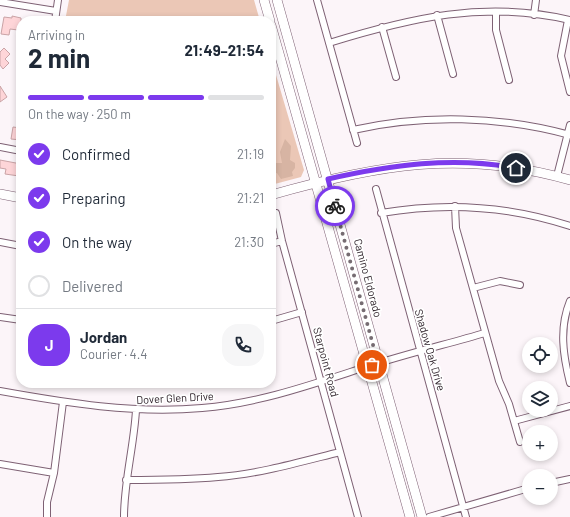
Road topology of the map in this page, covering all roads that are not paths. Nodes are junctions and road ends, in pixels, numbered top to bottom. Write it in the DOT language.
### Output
graph roads {
  1 [pos="58,0"];
  2 [pos="264,0"];
  3 [pos="277,0"];
  4 [pos="317,0"];
  5 [pos="536,0"];
  6 [pos="0,2"];
  7 [pos="56,11"];
  8 [pos="496,12"];
  9 [pos="437,15"];
  10 [pos="534,15"];
  11 [pos="56,16"];
  12 [pos="269,16"];
  13 [pos="569,20"];
  14 [pos="382,27"];
  15 [pos="329,43"];
  16 [pos="276,44"];
  17 [pos="453,74"];
  18 [pos="396,77"];
  19 [pos="509,80"];
  20 [pos="570,88"];
  21 [pos="570,125"];
  22 [pos="353,130"];
  23 [pos="569,135"];
  24 [pos="357,143"];
  25 [pos="0,147"];
  26 [pos="16,150"];
  27 [pos="557,176"];
  28 [pos="328,179"];
  29 [pos="570,180"];
  30 [pos="315,183"];
  31 [pos="376,189"];
  32 [pos="0,194"];
  33 [pos="276,194"];
  34 [pos="16,197"];
  35 [pos="455,206"];
  36 [pos="276,213"];
  37 [pos="381,213"];
  38 [pos="570,226"];
  39 [pos="282,241"];
  40 [pos="0,242"];
  41 [pos="276,243"];
  42 [pos="16,245"];
  43 [pos="520,285"];
  44 [pos="473,288"];
  45 [pos="570,301"];
  46 [pos="302,312"];
  47 [pos="0,317"];
  48 [pos="16,319"];
  49 [pos="276,320"];
  50 [pos="486,333"];
  51 [pos="562,334"];
  52 [pos="570,335"];
  53 [pos="420,351"];
  54 [pos="378,363"];
  55 [pos="367,367"];
  56 [pos="321,383"];
  57 [pos="570,383"];
  58 [pos="0,391"];
  59 [pos="63,402"];
  60 [pos="570,406"];
  61 [pos="136,410"];
  62 [pos="514,421"];
  63 [pos="520,442"];
  64 [pos="340,452"];
  65 [pos="0,464"];
  66 [pos="54,473"];
  67 [pos="126,480"];
  68 [pos="570,480"];
  69 [pos="558,482"];
  70 [pos="522,490"];
  71 [pos="464,507"];
  72 [pos="47,517"];
  73 [pos="124,517"];
  74 [pos="358,517"];
  75 [pos="410,517"];
  76 [pos="422,517"];
  77 [pos="429,517"];
  78 [pos="466,517"];
  1 -- 7 [label="street"];
  2 -- 12 [label="main road"];
  3 -- 28 [label="main road, Camino Eldorado"];
  4 -- 15 [label="street"];
  5 -- 10 [label="street"];
  6 -- 7 [label="street"];
  7 -- 11 [label="street"];
  8 -- 9 [label="street"];
  8 -- 10 [label="street"];
  8 -- 19 [label="street"];
  9 -- 14 [label="street"];
  9 -- 17 [label="street"];
  10 -- 13 [label="street"];
  13 -- 20 [label="street"];
  14 -- 15 [label="street"];
  14 -- 18 [label="street"];
  15 -- 22 [label="street"];
  16 -- 30 [label="main road"];
  21 -- 23 [label="street"];
  22 -- 23 [label="street"];
  22 -- 24 [label="street"];
  23 -- 27 [label="street"];
  25 -- 26 [label="street"];
  27 -- 28 [label="main road"];
  27 -- 29 [label="main road"];
  28 -- 30 [label="main road"];
  28 -- 54 [label="main road, Camino Eldorado"];
  30 -- 33 [label="main road"];
  30 -- 55 [label="main road"];
  31 -- 37 [label="street, Shadow Oak Drive"];
  32 -- 34 [label="main road"];
  35 -- 37 [label="street"];
  35 -- 38 [label="street"];
  35 -- 44 [label="street"];
  36 -- 39 [label="street, Starpoint Road"];
  37 -- 53 [label="street, Shadow Oak Drive"];
  39 -- 41 [label="street"];
  39 -- 46 [label="street, Starpoint Road"];
  40 -- 42 [label="street"];
  43 -- 44 [label="street"];
  44 -- 50 [label="street"];
  45 -- 51 [label="street"];
  46 -- 49 [label="street"];
  46 -- 56 [label="street, Starpoint Road"];
  47 -- 48 [label="street"];
  50 -- 53 [label="street, Dover Glen Drive"];
  50 -- 62 [label="street"];
  51 -- 52 [label="street"];
  51 -- 57 [label="street"];
  53 -- 54 [label="street, Dover Glen Drive"];
  53 -- 71 [label="street, Shadow Oak Drive"];
  54 -- 55 [label="street, Dover Glen Drive"];
  54 -- 76 [label="main road, Camino Eldorado"];
  55 -- 56 [label="street, Dover Glen Drive"];
  55 -- 75 [label="main road"];
  56 -- 61 [label="street, Dover Glen Drive"];
  56 -- 64 [label="street, Starpoint Road"];
  58 -- 59 [label="street, Dover Glen Drive"];
  59 -- 61 [label="street, Dover Glen Drive"];
  59 -- 66 [label="street"];
  60 -- 62 [label="street"];
  61 -- 67 [label="street"];
  62 -- 63 [label="street"];
  64 -- 67 [label="street"];
  64 -- 74 [label="street, Starpoint Road"];
  65 -- 66 [label="street"];
  66 -- 72 [label="street"];
  67 -- 73 [label="street"];
  68 -- 69 [label="street"];
  70 -- 71 [label="street"];
  71 -- 77 [label="street"];
  71 -- 78 [label="street, Shadow Oak Drive"];
}
